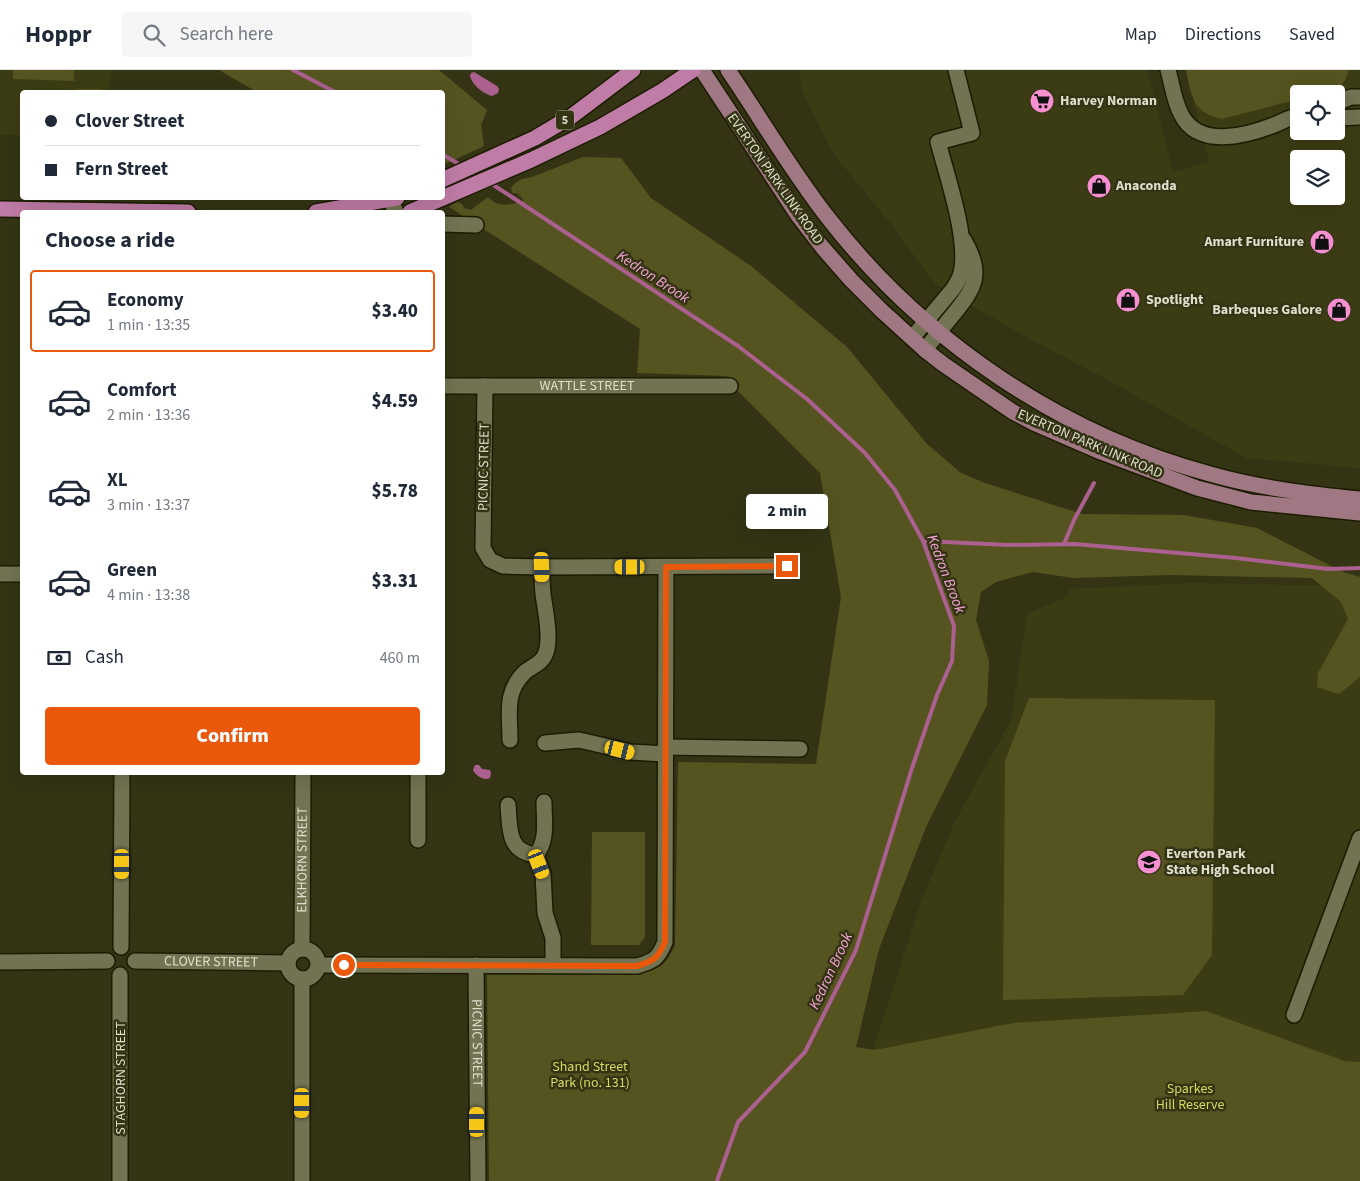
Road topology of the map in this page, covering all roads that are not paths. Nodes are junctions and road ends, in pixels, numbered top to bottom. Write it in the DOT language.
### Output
graph roads {
  1 [pos="633,70"];
  2 [pos="693,70"];
  3 [pos="702,70"];
  4 [pos="728,70"];
  5 [pos="956,70"];
  6 [pos="1168,70"];
  7 [pos="1360,96"];
  8 [pos="1345,100"];
  9 [pos="1360,116"];
  10 [pos="1345,117"];
  11 [pos="1290,119"];
  12 [pos="1290,124"];
  13 [pos="1272,126"];
  14 [pos="445,179"];
  15 [pos="445,198"];
  16 [pos="440,200"];
  17 [pos="394,203"];
  18 [pos="0,209"];
  19 [pos="41,210"];
  20 [pos="333,210"];
  21 [pos="415,210"];
  22 [pos="445,224"];
  23 [pos="476,225"];
  24 [pos="962,237"];
  25 [pos="927,321"];
  26 [pos="939,332"];
  27 [pos="912,338"];
  28 [pos="926,350"];
  29 [pos="445,386"];
  30 [pos="485,386"];
  31 [pos="730,386"];
  32 [pos="1360,499"];
  33 [pos="1360,514"];
  34 [pos="787,566"];
  35 [pos="542,567"];
  36 [pos="666,567"];
  37 [pos="0,574"];
  38 [pos="20,574"];
  39 [pos="510,740"];
  40 [pos="544,742"];
  41 [pos="800,748"];
  42 [pos="665,750"];
  43 [pos="122,775"];
  44 [pos="303,775"];
  45 [pos="418,775"];
  46 [pos="544,802"];
  47 [pos="508,805"];
  48 [pos="1360,838"];
  49 [pos="418,840"];
  50 [pos="536,855"];
  51 [pos="121,947"];
  52 [pos="302,948"];
  53 [pos="107,961"];
  54 [pos="135,961"];
  55 [pos="0,962"];
  56 [pos="288,963"];
  57 [pos="319,964"];
  58 [pos="476,965"];
  59 [pos="553,966"];
  60 [pos="120,975"];
  61 [pos="302,979"];
  62 [pos="1294,1015"];
  63 [pos="120,1181"];
  64 [pos="302,1181"];
  65 [pos="478,1181"];
  1 -- 14 [label="highway, 5"];
  2 -- 15 [label="highway, 5"];
  3 -- 27 [label="main road, EVERTON PARK LINK ROAD"];
  4 -- 25 [label="main road, EVERTON PARK LINK ROAD"];
  5 -- 24 [label="street"];
  6 -- 13 [label="street"];
  7 -- 8 [label="street"];
  7 -- 9 [label="street"];
  9 -- 10 [label="street"];
  11 -- 13 [label="street"];
  12 -- 13 [label="street"];
  16 -- 21 [label="highway, 5"];
  17 -- 20 [label="highway"];
  18 -- 19 [label="highway"];
  22 -- 23 [label="street"];
  24 -- 25 [label="street"];
  24 -- 26 [label="street"];
  25 -- 26 [label="main road, EVERTON PARK LINK ROAD"];
  25 -- 27 [label="street"];
  26 -- 28 [label="street"];
  26 -- 32 [label="main road, EVERTON PARK LINK ROAD"];
  27 -- 28 [label="main road, EVERTON PARK LINK ROAD"];
  28 -- 33 [label="main road, EVERTON PARK LINK ROAD"];
  29 -- 30 [label="street, WATTLE STREET"];
  30 -- 31 [label="street, WATTLE STREET"];
  30 -- 35 [label="street, PICNIC STREET"];
  34 -- 36 [label="street"];
  35 -- 36 [label="street"];
  35 -- 39 [label="street"];
  36 -- 42 [label="street"];
  37 -- 38 [label="street"];
  40 -- 42 [label="street"];
  41 -- 42 [label="street"];
  42 -- 59 [label="street"];
  43 -- 51 [label="street"];
  44 -- 52 [label="street, ELKHORN STREET"];
  45 -- 49 [label="street"];
  46 -- 50 [label="street"];
  47 -- 50 [label="street"];
  48 -- 62 [label="street"];
  50 -- 59 [label="street"];
  51 -- 53 [label="street"];
  51 -- 54 [label="street"];
  52 -- 56 [label="street"];
  52 -- 57 [label="street"];
  53 -- 55 [label="street"];
  53 -- 60 [label="street"];
  54 -- 56 [label="street, CLOVER STREET"];
  54 -- 60 [label="street"];
  56 -- 61 [label="street"];
  57 -- 58 [label="street"];
  57 -- 61 [label="street"];
  58 -- 59 [label="street"];
  58 -- 65 [label="street, PICNIC STREET"];
  60 -- 63 [label="street, STAGHORN STREET"];
  61 -- 64 [label="street"];
}
